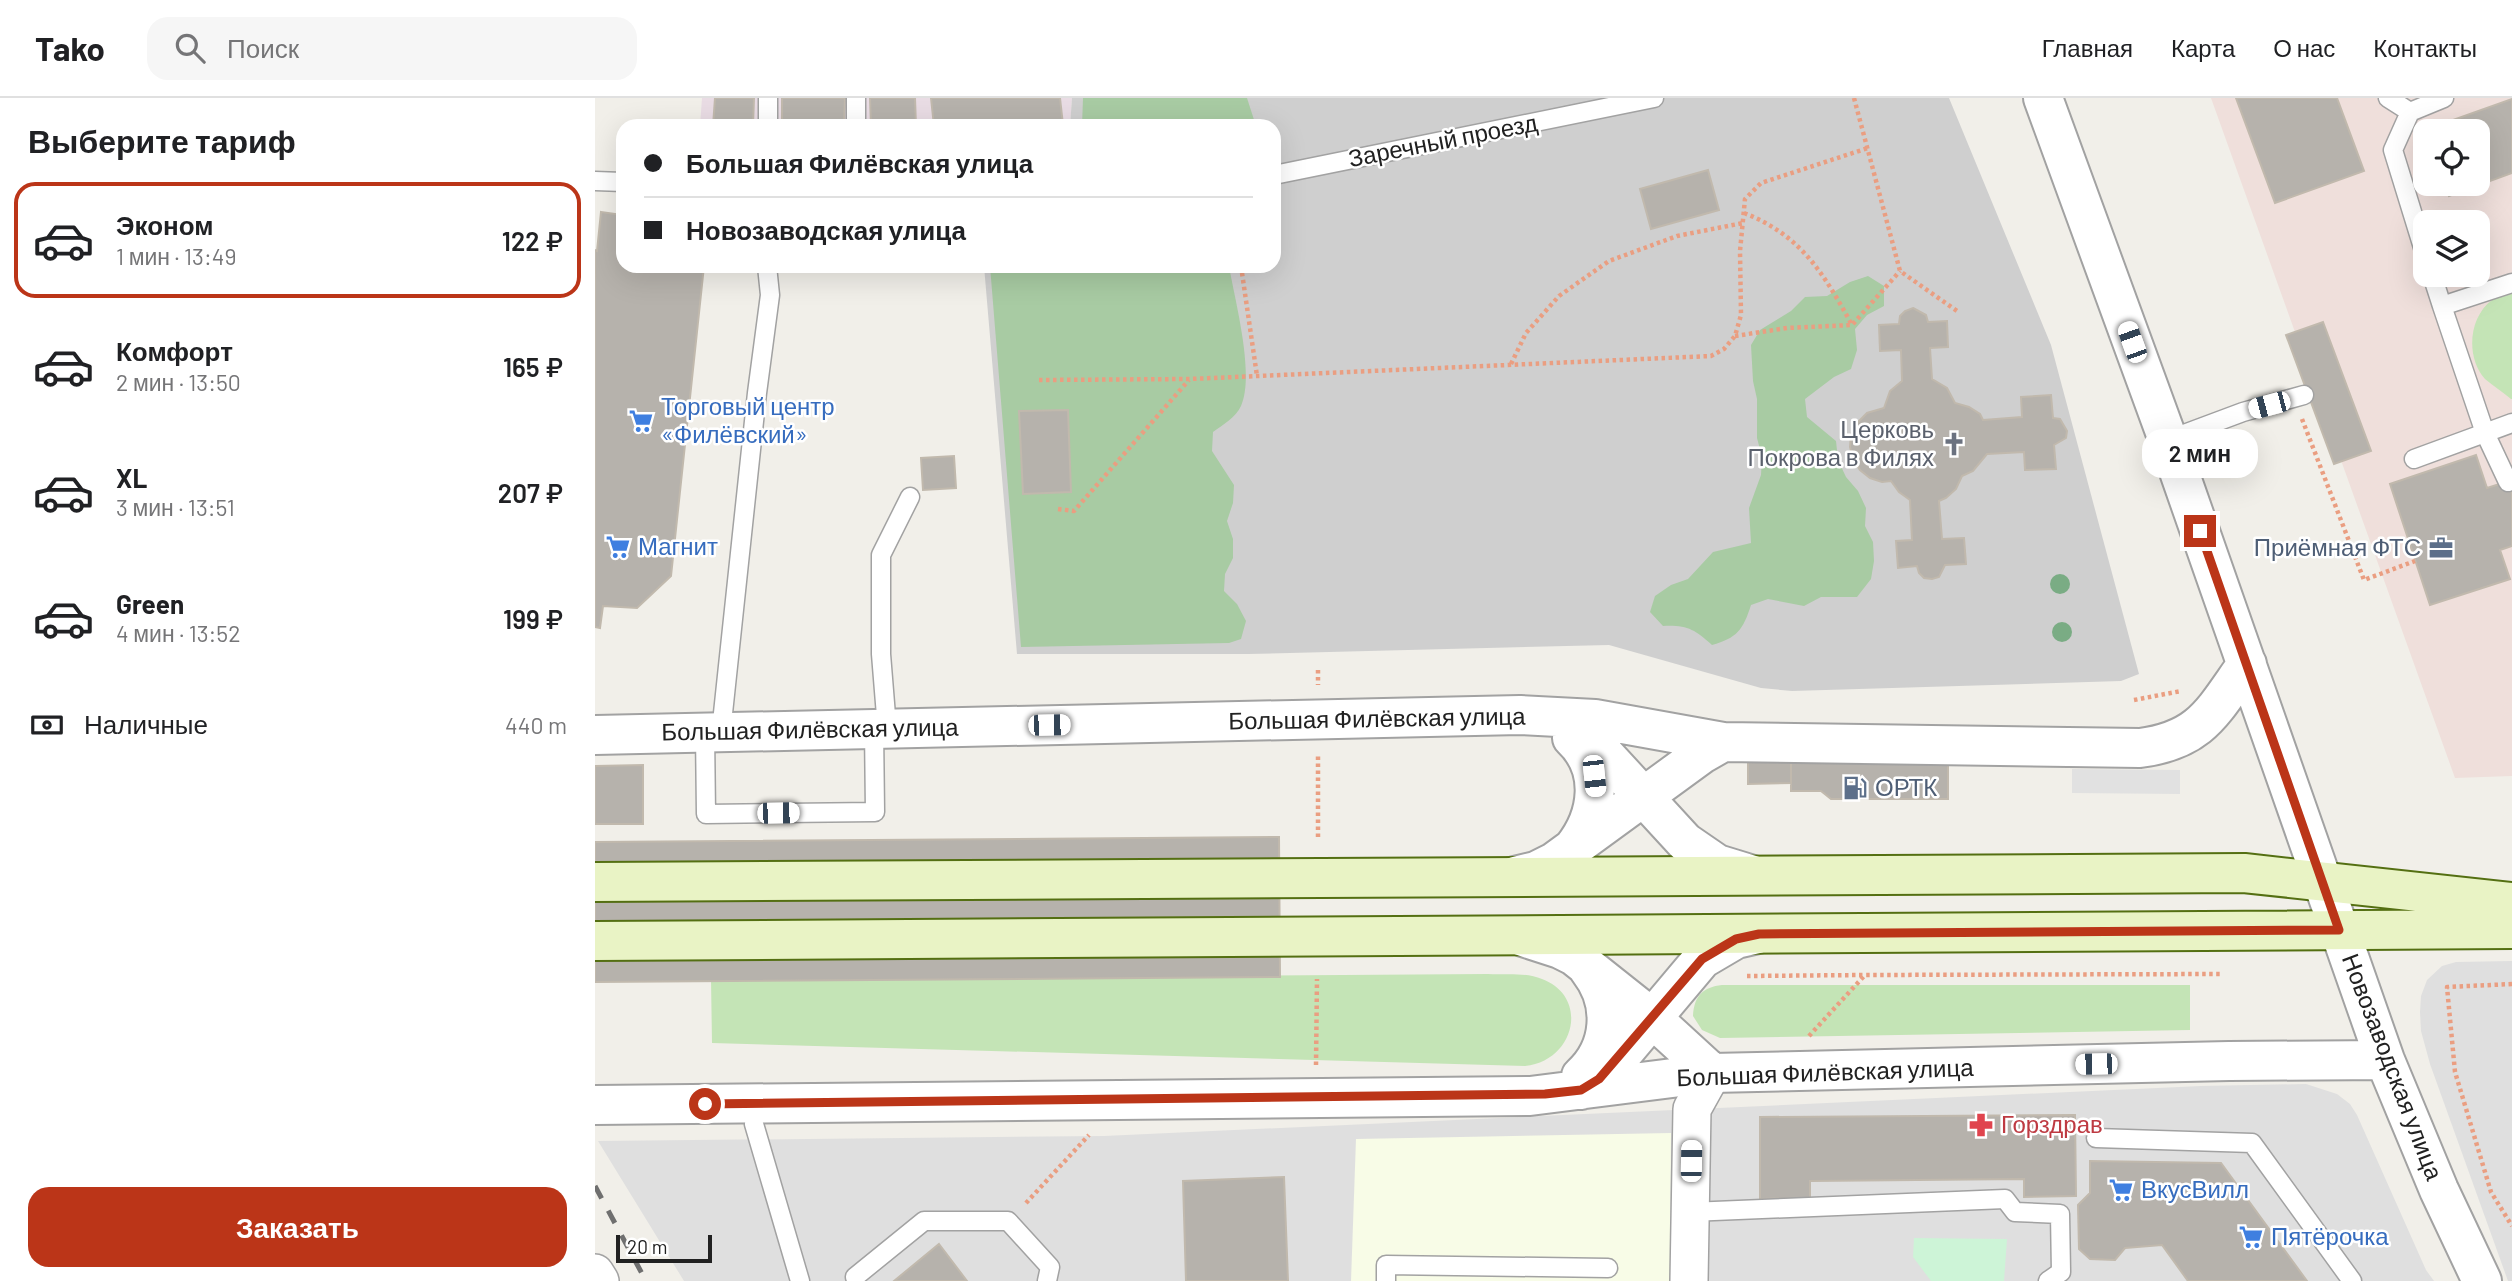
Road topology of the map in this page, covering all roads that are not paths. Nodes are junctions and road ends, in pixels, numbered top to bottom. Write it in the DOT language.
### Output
graph roads {
  1 [pos="768,98"];
  2 [pos="856,98"];
  3 [pos="1654,98"];
  4 [pos="2043,98"];
  5 [pos="2388,98"];
  6 [pos="2444,98"];
  7 [pos="2410,112"];
  8 [pos="768,119"];
  9 [pos="856,119"];
  10 [pos="1281,174"];
  11 [pos="595,181"];
  12 [pos="616,182"];
  13 [pos="2413,215"];
  14 [pos="768,273"];
  15 [pos="2512,283"];
  16 [pos="2436,287"];
  17 [pos="2442,306"];
  18 [pos="2299,397"];
  19 [pos="2512,423"];
  20 [pos="2485,433"];
  21 [pos="2168,440"];
  22 [pos="2414,459"];
  23 [pos="2508,482"];
  24 [pos="910,497"];
  25 [pos="2247,664"];
  26 [pos="1520,715"];
  27 [pos="1571,718"];
  28 [pos="880,728"];
  29 [pos="713,732"];
  30 [pos="595,735"];
  31 [pos="1723,742"];
  32 [pos="1644,797"];
  33 [pos="1570,851"];
  34 [pos="1758,876"];
  35 [pos="1509,878"];
  36 [pos="595,882"];
  37 [pos="2323,883"];
  38 [pos="2512,902"];
  39 [pos="2512,929"];
  40 [pos="2339,930"];
  41 [pos="1759,934"];
  42 [pos="1508,935"];
  43 [pos="595,941"];
  44 [pos="1585,966"];
  45 [pos="1652,1018"];
  46 [pos="2385,1060"];
  47 [pos="1711,1073"];
  48 [pos="1563,1092"];
  49 [pos="595,1105"];
  50 [pos="754,1124"];
  51 [pos="2096,1138"];
  52 [pos="1690,1212"];
  53 [pos="1608,1268"];
  54 [pos="595,1273"];
  55 [pos="854,1280"];
  56 [pos="600,1281"];
  57 [pos="800,1281"];
  58 [pos="1047,1281"];
  59 [pos="1386,1281"];
  60 [pos="1689,1281"];
  61 [pos="2048,1281"];
  62 [pos="2352,1281"];
  63 [pos="2481,1281"];
  1 -- 8 [label="lane"];
  2 -- 9 [label="lane"];
  3 -- 10 [label="lane, Заречный проезд"];
  4 -- 21 [label="street, Новозаводская улица"];
  5 -- 7 [label="lane"];
  6 -- 7 [label="lane"];
  7 -- 13 [label="lane"];
  11 -- 12 [label="lane"];
  14 -- 29 [label="lane"];
  15 -- 17 [label="lane"];
  16 -- 17 [label="lane"];
  17 -- 20 [label="lane"];
  18 -- 21 [label="lane"];
  19 -- 20 [label="lane"];
  20 -- 22 [label="lane"];
  20 -- 23 [label="lane"];
  21 -- 25 [label="street, Новозаводская улица"];
  24 -- 28 [label="lane"];
  25 -- 31 [label="street, Большая Филёвская улица"];
  25 -- 37 [label="street, Новозаводская улица"];
  26 -- 27 [label="street, Большая Филёвская улица"];
  26 -- 28 [label="street, Большая Филёвская улица"];
  26 -- 33 [label="street"];
  27 -- 31 [label="street, Большая Филёвская улица"];
  27 -- 32 [label="street"];
  28 -- 29 [label="street, Большая Филёвская улица"];
  28 -- 29 [label="lane"];
  29 -- 30 [label="street, Большая Филёвская улица"];
  31 -- 32 [label="street"];
  32 -- 33 [label="street"];
  32 -- 34 [label="street"];
  33 -- 35 [label="street"];
  34 -- 35 [label="main road"];
  34 -- 37 [label="main road"];
  35 -- 36 [label="main road"];
  37 -- 38 [label="main road"];
  37 -- 40 [label="street, Новозаводская улица"];
  39 -- 40 [label="main road"];
  40 -- 41 [label="main road"];
  40 -- 46 [label="street, Новозаводская улица"];
  41 -- 42 [label="main road"];
  41 -- 45 [label="street"];
  42 -- 43 [label="main road"];
  42 -- 44 [label="street"];
  44 -- 45 [label="street"];
  44 -- 48 [label="street"];
  45 -- 47 [label="street"];
  45 -- 48 [label="street"];
  46 -- 47 [label="street, Большая Филёвская улица"];
  46 -- 63 [label="street, Новозаводская улица"];
  47 -- 48 [label="street, Большая Филёвская улица"];
  47 -- 52 [label="street"];
  48 -- 49 [label="street, Большая Филёвская улица"];
  50 -- 57 [label="lane"];
  51 -- 62 [label="lane"];
  52 -- 60 [label="street"];
  52 -- 61 [label="lane"];
  53 -- 59 [label="lane"];
  54 -- 56 [label="street"];
  55 -- 58 [label="lane"];
}
